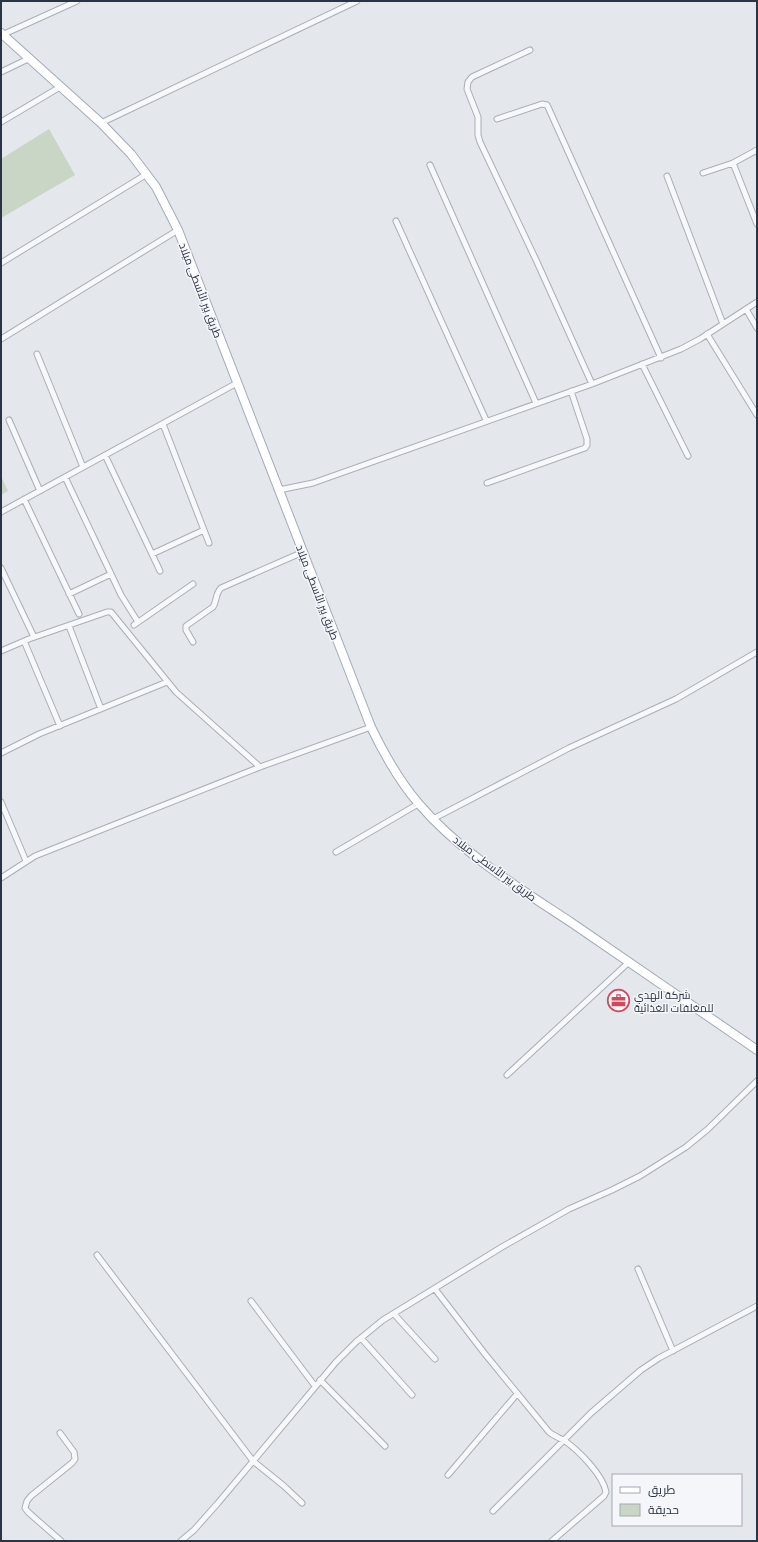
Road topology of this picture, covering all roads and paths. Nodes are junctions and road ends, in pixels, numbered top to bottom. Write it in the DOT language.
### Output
graph roads {
  1 [pos="77,1"];
  2 [pos="357,1"];
  3 [pos="2,34"];
  4 [pos="530,50"];
  5 [pos="28,59"];
  6 [pos="1,72"];
  7 [pos="60,87"];
  8 [pos="497,119"];
  9 [pos="1,122"];
  10 [pos="101,123"];
  11 [pos="757,150"];
  12 [pos="733,163"];
  13 [pos="430,165"];
  14 [pos="703,173"];
  15 [pos="147,174"];
  16 [pos="667,176"];
  17 [pos="396,221"];
  18 [pos="757,224"];
  19 [pos="178,230"];
  20 [pos="1,263"];
  21 [pos="757,302"];
  22 [pos="746,309"];
  23 [pos="723,324"];
  24 [pos="757,328"];
  25 [pos="707,334"];
  26 [pos="1,339"];
  27 [pos="37,354"];
  28 [pos="661,358"];
  29 [pos="642,364"];
  30 [pos="237,384"];
  31 [pos="592,384"];
  32 [pos="571,391"];
  33 [pos="536,403"];
  34 [pos="757,415"];
  35 [pos="9,420"];
  36 [pos="486,420"];
  37 [pos="163,424"];
  38 [pos="105,455"];
  39 [pos="688,456"];
  40 [pos="83,467"];
  41 [pos="65,477"];
  42 [pos="487,483"];
  43 [pos="279,490"];
  44 [pos="40,491"];
  45 [pos="24,499"];
  46 [pos="1,512"];
  47 [pos="204,530"];
  48 [pos="209,543"];
  49 [pos="303,552"];
  50 [pos="152,554"];
  51 [pos="1,568"];
  52 [pos="160,571"];
  53 [pos="111,574"];
  54 [pos="193,584"];
  55 [pos="69,594"];
  56 [pos="79,614"];
  57 [pos="69,626"];
  58 [pos="34,638"];
  59 [pos="24,641"];
  60 [pos="193,642"];
  61 [pos="1,651"];
  62 [pos="757,652"];
  63 [pos="167,682"];
  64 [pos="101,709"];
  65 [pos="60,726"];
  66 [pos="371,727"];
  67 [pos="1,753"];
  68 [pos="260,767"];
  69 [pos="1,802"];
  70 [pos="418,804"];
  71 [pos="432,819"];
  72 [pos="336,852"];
  73 [pos="26,861"];
  74 [pos="1,878"];
  75 [pos="628,962"];
  76 [pos="757,1050"];
  77 [pos="507,1075"];
  78 [pos="757,1081"];
  79 [pos="97,1255"];
  80 [pos="638,1269"];
  81 [pos="435,1288"];
  82 [pos="251,1301"];
  83 [pos="757,1306"];
  84 [pos="394,1314"];
  85 [pos="361,1338"];
  86 [pos="673,1351"];
  87 [pos="436,1359"];
  88 [pos="320,1380"];
  89 [pos="315,1386"];
  90 [pos="517,1394"];
  91 [pos="412,1395"];
  92 [pos="60,1433"];
  93 [pos="564,1440"];
  94 [pos="385,1446"];
  95 [pos="253,1461"];
  96 [pos="448,1475"];
  97 [pos="302,1503"];
  98 [pos="493,1511"];
  99 [pos="555,1540"];
  100 [pos="61,1541"];
  101 [pos="181,1541"];
  1 -- 3 [label="street"];
  2 -- 10 [label="street"];
  3 -- 5 [label="main road, طريق بير الأسطى ميلاد"];
  4 -- 31 [label="street"];
  5 -- 6 [label="street"];
  5 -- 7 [label="main road, طريق بير الأسطى ميلاد"];
  7 -- 9 [label="street"];
  7 -- 10 [label="main road, طريق بير الأسطى ميلاد"];
  8 -- 28 [label="street"];
  10 -- 15 [label="main road, طريق بير الأسطى ميلاد"];
  11 -- 12 [label="street"];
  12 -- 14 [label="street"];
  12 -- 18 [label="street"];
  13 -- 33 [label="street"];
  15 -- 19 [label="main road, طريق بير الأسطى ميلاد"];
  15 -- 20 [label="street"];
  16 -- 23 [label="street"];
  17 -- 36 [label="street"];
  19 -- 26 [label="street"];
  19 -- 30 [label="main road, طريق بير الأسطى ميلاد"];
  21 -- 22 [label="street"];
  22 -- 23 [label="street"];
  22 -- 24 [label="street"];
  23 -- 25 [label="street"];
  25 -- 28 [label="street"];
  25 -- 34 [label="street"];
  27 -- 40 [label="street"];
  28 -- 29 [label="street"];
  29 -- 31 [label="street"];
  29 -- 39 [label="street"];
  30 -- 37 [label="street"];
  30 -- 43 [label="main road, طريق بير الأسطى ميلاد"];
  31 -- 32 [label="street"];
  32 -- 33 [label="street"];
  32 -- 42 [label="street"];
  33 -- 36 [label="street"];
  35 -- 44 [label="street"];
  36 -- 43 [label="street"];
  37 -- 38 [label="street"];
  37 -- 47 [label="street"];
  38 -- 40 [label="street"];
  38 -- 50 [label="street"];
  40 -- 41 [label="street"];
  41 -- 44 [label="street"];
  41 -- 53 [label="street"];
  43 -- 49 [label="main road, طريق بير الأسطى ميلاد"];
  44 -- 45 [label="street"];
  45 -- 46 [label="street"];
  45 -- 55 [label="street"];
  47 -- 48 [label="street"];
  47 -- 50 [label="street"];
  49 -- 60 [label="street"];
  49 -- 66 [label="main road, طريق بير الأسطى ميلاد"];
  50 -- 52 [label="street"];
  51 -- 58 [label="street"];
  53 -- 54 [label="street"];
  53 -- 55 [label="street"];
  55 -- 56 [label="street"];
  57 -- 58 [label="street"];
  57 -- 63 [label="street"];
  57 -- 64 [label="street"];
  58 -- 59 [label="street"];
  59 -- 61 [label="street"];
  59 -- 65 [label="street"];
  62 -- 71 [label="street"];
  63 -- 64 [label="street"];
  63 -- 68 [label="street"];
  64 -- 65 [label="street"];
  65 -- 67 [label="street"];
  66 -- 68 [label="street"];
  66 -- 70 [label="main road, طريق بير الأسطى ميلاد"];
  68 -- 73 [label="street"];
  69 -- 73 [label="street"];
  70 -- 71 [label="main road, طريق بير الأسطى ميلاد"];
  70 -- 72 [label="street"];
  71 -- 75 [label="main road, طريق بير الأسطى ميلاد"];
  73 -- 74 [label="street"];
  75 -- 76 [label="main road, طريق بير الأسطى ميلاد"];
  75 -- 77 [label="street"];
  78 -- 81 [label="street"];
  79 -- 95 [label="street"];
  80 -- 86 [label="street"];
  81 -- 84 [label="street"];
  81 -- 90 [label="street"];
  82 -- 89 [label="street"];
  83 -- 86 [label="street"];
  84 -- 85 [label="street"];
  84 -- 87 [label="street"];
  85 -- 88 [label="street"];
  85 -- 91 [label="street"];
  86 -- 93 [label="street"];
  88 -- 89 [label="street"];
  88 -- 94 [label="street"];
  89 -- 95 [label="street"];
  90 -- 93 [label="street"];
  90 -- 96 [label="street"];
  92 -- 100 [label="street"];
  93 -- 98 [label="street"];
  93 -- 99 [label="street"];
  95 -- 97 [label="street"];
  95 -- 101 [label="street"];
}
